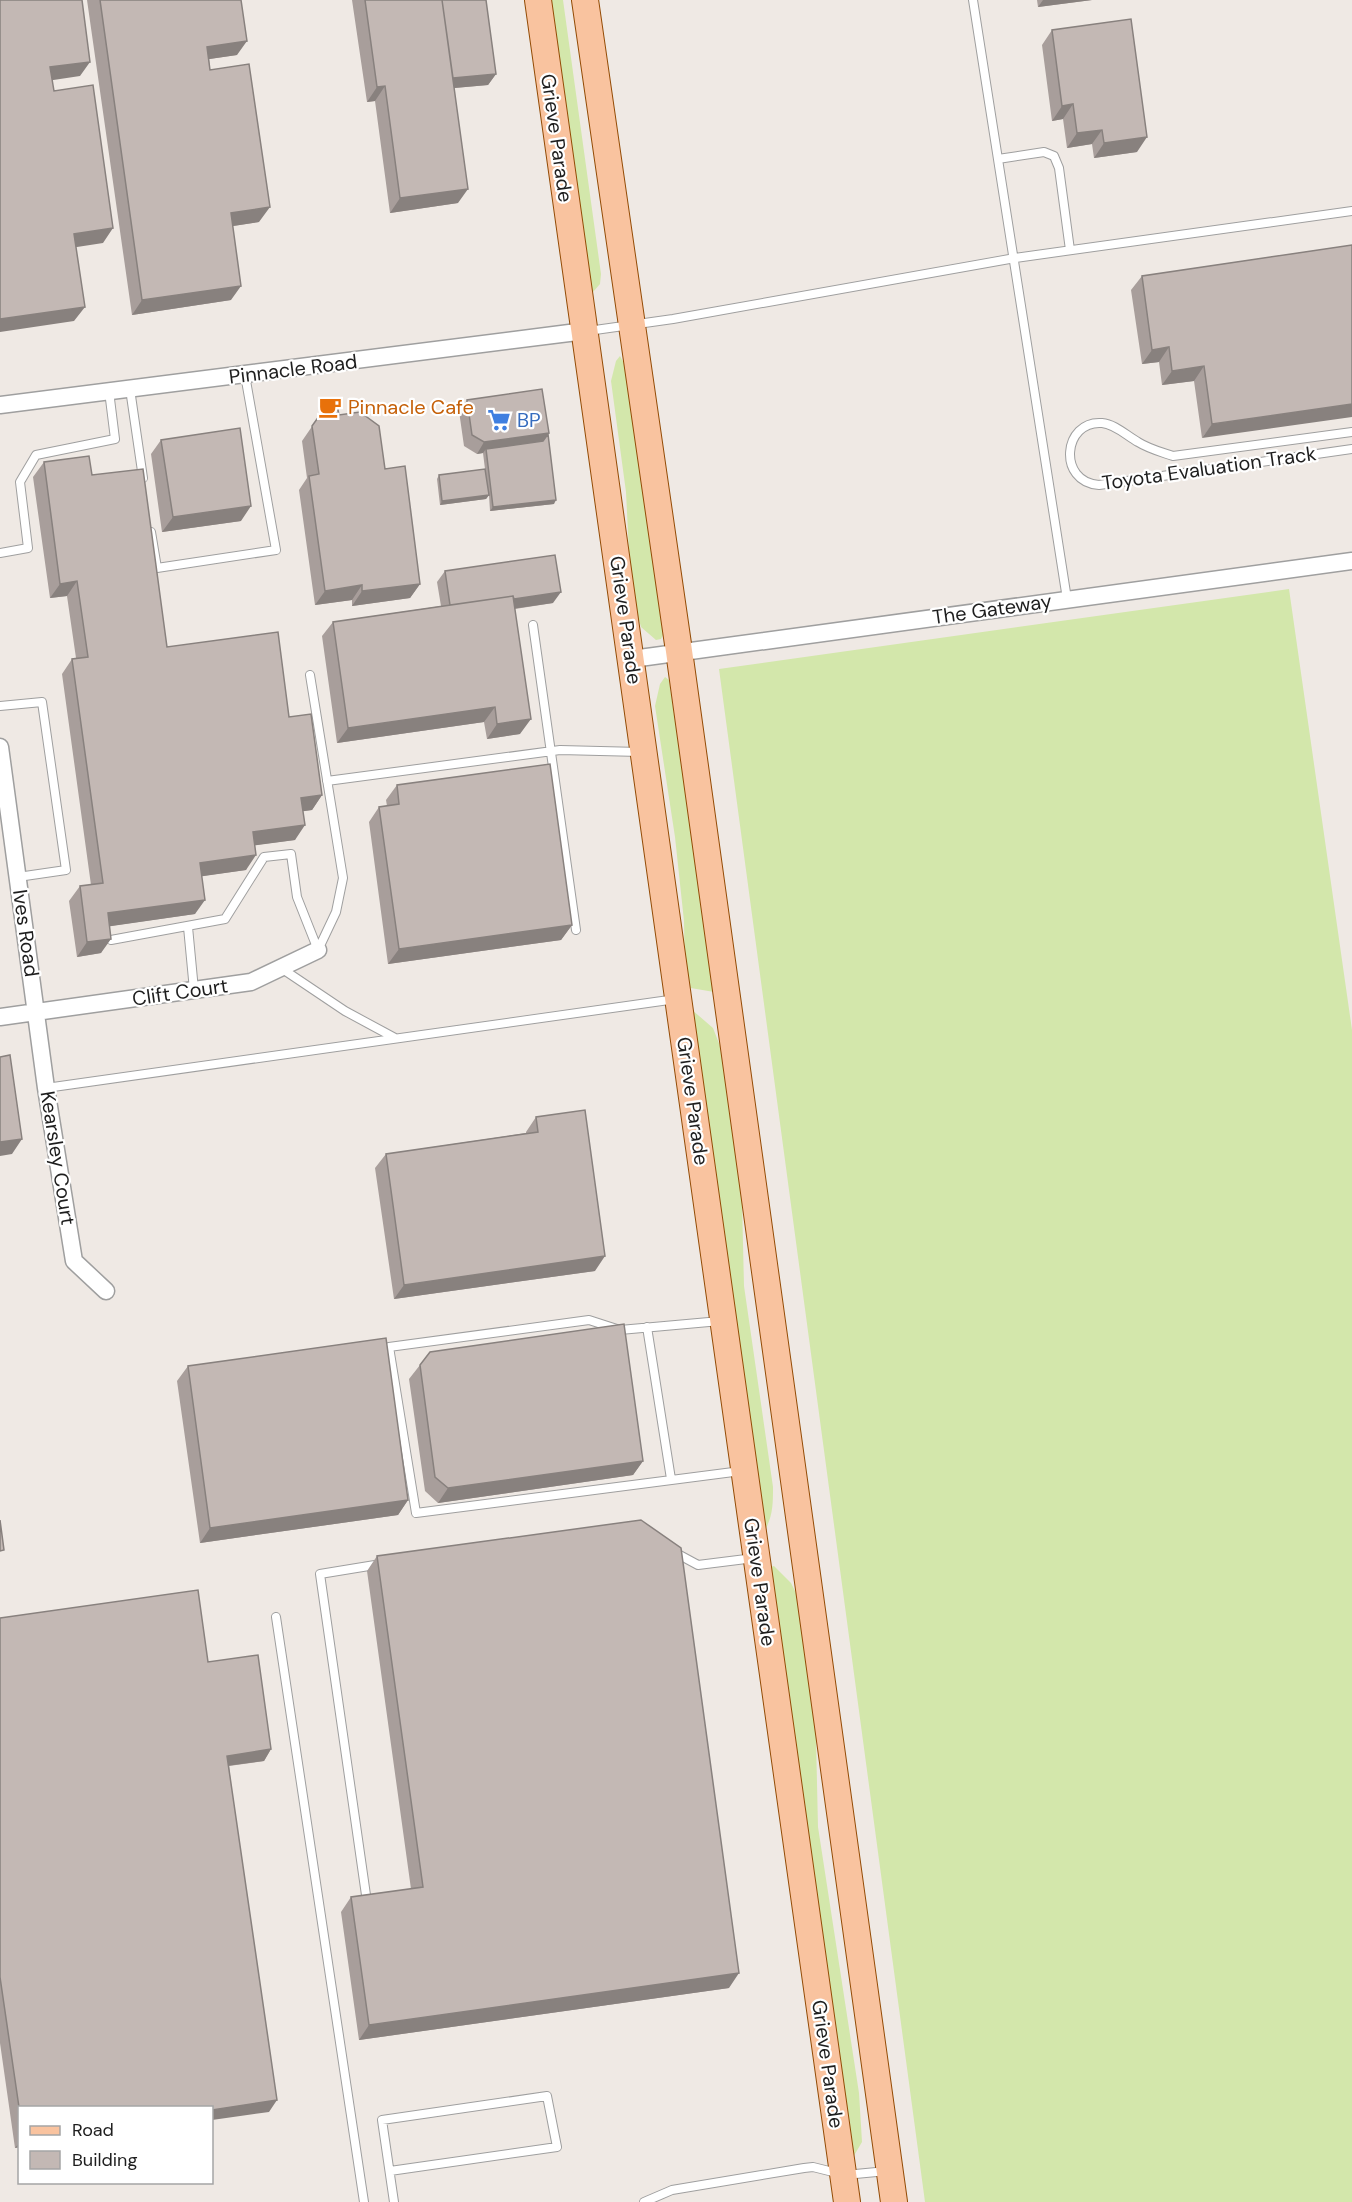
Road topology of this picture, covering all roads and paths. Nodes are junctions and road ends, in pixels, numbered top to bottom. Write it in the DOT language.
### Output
graph roads {
  1 [pos="538,0"];
  2 [pos="585,0"];
  3 [pos="973,0"];
  4 [pos="998,159"];
  5 [pos="1352,211"];
  6 [pos="1070,250"];
  7 [pos="1015,258"];
  8 [pos="631,325"];
  9 [pos="585,332"];
  10 [pos="245,375"];
  11 [pos="130,389"];
  12 [pos="109,392"];
  13 [pos="0,405"];
  14 [pos="1352,432"];
  15 [pos="1352,449"];
  16 [pos="145,490"];
  17 [pos="150,523"];
  18 [pos="0,553"];
  19 [pos="1352,561"];
  20 [pos="1066,599"];
  21 [pos="533,625"];
  22 [pos="679,651"];
  23 [pos="632,659"];
  24 [pos="310,675"];
  25 [pos="0,706"];
  26 [pos="0,747"];
  27 [pos="550,751"];
  28 [pos="645,752"];
  29 [pos="327,781"];
  30 [pos="18,877"];
  31 [pos="188,927"];
  32 [pos="576,930"];
  33 [pos="111,940"];
  34 [pos="318,950"];
  35 [pos="281,968"];
  36 [pos="194,990"];
  37 [pos="679,998"];
  38 [pos="36,1011"];
  39 [pos="0,1017"];
  40 [pos="395,1038"];
  41 [pos="46,1088"];
  42 [pos="106,1291"];
  43 [pos="724,1320"];
  44 [pos="647,1327"];
  45 [pos="744,1470"];
  46 [pos="671,1479"];
  47 [pos="666,1547"];
  48 [pos="757,1558"];
  49 [pos="389,1563"];
  50 [pos="276,1617"];
  51 [pos="367,1902"];
  52 [pos="888,2170"];
  53 [pos="390,2171"];
  54 [pos="845,2175"];
  55 [pos="364,2202"];
  56 [pos="394,2202"];
  57 [pos="644,2202"];
  58 [pos="847,2202"];
  59 [pos="894,2202"];
  1 -- 9 [label="main road, Grieve Parade"];
  2 -- 8 [label="main road"];
  3 -- 4 [label="lane"];
  4 -- 6 [label="lane"];
  4 -- 7 [label="lane"];
  5 -- 6 [label="lane"];
  6 -- 7 [label="lane"];
  7 -- 8 [label="lane"];
  7 -- 20 [label="lane"];
  8 -- 9 [label="lane"];
  8 -- 22 [label="main road"];
  9 -- 10 [label="street, Pinnacle Road"];
  9 -- 23 [label="main road, Grieve Parade"];
  10 -- 11 [label="street, Pinnacle Road"];
  10 -- 17 [label="lane"];
  11 -- 12 [label="street, Pinnacle Road"];
  11 -- 16 [label="lane"];
  12 -- 13 [label="street, Pinnacle Road"];
  12 -- 18 [label="lane"];
  14 -- 15 [label="lane, Toyota Evaluation Track"];
  19 -- 20 [label="street, The Gateway"];
  20 -- 22 [label="street, The Gateway"];
  21 -- 27 [label="lane"];
  22 -- 23 [label="street, The Gateway"];
  22 -- 52 [label="main road"];
  23 -- 28 [label="main road, Grieve Parade"];
  24 -- 29 [label="lane"];
  25 -- 30 [label="lane"];
  26 -- 30 [label="street, Ives Road"];
  27 -- 28 [label="lane"];
  27 -- 29 [label="lane"];
  27 -- 32 [label="lane"];
  28 -- 37 [label="main road, Grieve Parade"];
  29 -- 34 [label="lane"];
  30 -- 38 [label="street, Ives Road"];
  31 -- 33 [label="lane"];
  31 -- 34 [label="lane"];
  31 -- 36 [label="lane"];
  34 -- 35 [label="street, Clift Court"];
  35 -- 36 [label="street, Clift Court"];
  35 -- 40 [label="lane"];
  36 -- 38 [label="street, Clift Court"];
  37 -- 40 [label="lane"];
  37 -- 43 [label="main road, Grieve Parade"];
  38 -- 39 [label="street, Clift Court"];
  38 -- 41 [label="street, Kearsley Court"];
  40 -- 41 [label="lane"];
  41 -- 42 [label="street, Kearsley Court"];
  43 -- 44 [label="lane"];
  43 -- 45 [label="main road, Grieve Parade"];
  44 -- 46 [label="lane"];
  44 -- 46 [label="lane"];
  45 -- 46 [label="lane"];
  45 -- 48 [label="main road, Grieve Parade"];
  47 -- 48 [label="lane"];
  48 -- 54 [label="main road, Grieve Parade"];
  49 -- 51 [label="lane"];
  50 -- 55 [label="lane"];
  52 -- 54 [label="lane"];
  52 -- 59 [label="main road"];
  53 -- 53 [label="lane"];
  53 -- 56 [label="lane"];
  54 -- 57 [label="lane"];
  54 -- 58 [label="main road, Grieve Parade"];
}
